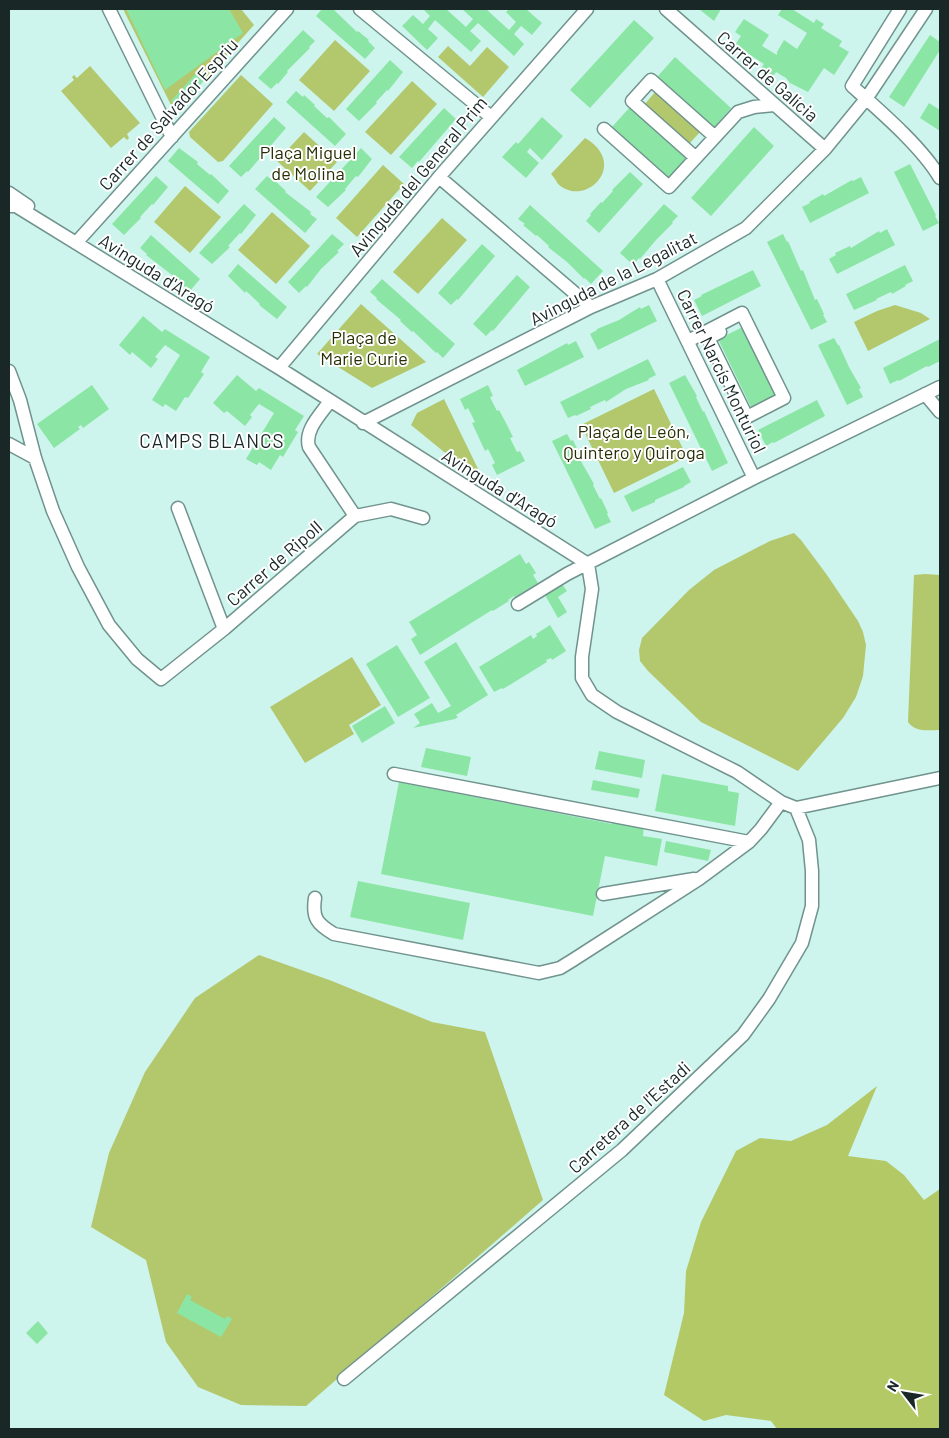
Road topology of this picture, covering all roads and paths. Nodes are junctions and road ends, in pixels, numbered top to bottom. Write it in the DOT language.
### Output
graph roads {
  1 [pos="109,9"];
  2 [pos="287,9"];
  3 [pos="360,9"];
  4 [pos="587,9"];
  5 [pos="666,9"];
  6 [pos="900,9"];
  7 [pos="926,9"];
  8 [pos="866,99"];
  9 [pos="774,105"];
  10 [pos="491,117"];
  11 [pos="604,129"];
  12 [pos="714,136"];
  13 [pos="172,137"];
  14 [pos="825,149"];
  15 [pos="695,157"];
  16 [pos="439,176"];
  17 [pos="940,178"];
  18 [pos="9,204"];
  19 [pos="76,243"];
  20 [pos="657,279"];
  21 [pos="592,307"];
  22 [pos="717,326"];
  23 [pos="688,341"];
  24 [pos="279,368"];
  25 [pos="9,371"];
  26 [pos="940,387"];
  27 [pos="925,394"];
  28 [pos="330,401"];
  29 [pos="940,412"];
  30 [pos="363,423"];
  31 [pos="9,444"];
  32 [pos="35,458"];
  33 [pos="754,478"];
  34 [pos="178,508"];
  35 [pos="355,516"];
  36 [pos="423,518"];
  37 [pos="588,564"];
  38 [pos="518,604"];
  39 [pos="224,629"];
  40 [pos="394,774"];
  41 [pos="940,778"];
  42 [pos="781,802"];
  43 [pos="796,808"];
  44 [pos="749,842"];
  45 [pos="699,879"];
  46 [pos="603,894"];
  47 [pos="315,898"];
  48 [pos="344,1379"];
  1 -- 13 [label="street"];
  2 -- 13 [label="street, Carrer de Salvador Espriu"];
  3 -- 10 [label="street"];
  4 -- 10 [label="street, Avinguda del General Prim"];
  5 -- 9 [label="street, Carrer de Galícia"];
  6 -- 8 [label="street"];
  7 -- 8 [label="street, Avinguda de la Legalitat"];
  8 -- 14 [label="street, Avinguda de la Legalitat"];
  8 -- 17 [label="street"];
  9 -- 12 [label="street"];
  9 -- 14 [label="street, Carrer de Galícia"];
  10 -- 16 [label="street, Avinguda del General Prim"];
  11 -- 15 [label="street"];
  12 -- 15 [label="street"];
  12 -- 15 [label="street"];
  13 -- 19 [label="street, Carrer de Salvador Espriu"];
  14 -- 20 [label="street, Avinguda de la Legalitat"];
  16 -- 21 [label="street"];
  16 -- 24 [label="street, Avinguda del General Prim"];
  18 -- 19 [label="street, Avinguda d'Aragó"];
  19 -- 24 [label="street, Avinguda d'Aragó"];
  20 -- 21 [label="street, Avinguda de la Legalitat"];
  20 -- 23 [label="street, Carrer Narcís Monturiol"];
  21 -- 30 [label="street, Avinguda de la Legalitat"];
  22 -- 22 [label="street"];
  22 -- 23 [label="street"];
  23 -- 33 [label="street, Carrer Narcís Monturiol"];
  24 -- 28 [label="street, Avinguda d'Aragó"];
  25 -- 32 [label="street"];
  26 -- 27 [label="street"];
  27 -- 29 [label="street"];
  27 -- 33 [label="street"];
  28 -- 30 [label="street, Avinguda d'Aragó"];
  28 -- 35 [label="street"];
  30 -- 37 [label="street, Avinguda d'Aragó"];
  31 -- 32 [label="street"];
  32 -- 39 [label="street, Carrer de Ripoll"];
  33 -- 37 [label="street"];
  34 -- 39 [label="street"];
  35 -- 36 [label="street, Carrer de Ripoll"];
  35 -- 39 [label="street, Carrer de Ripoll"];
  37 -- 38 [label="street"];
  37 -- 42 [label="street"];
  40 -- 44 [label="street"];
  41 -- 43 [label="street"];
  42 -- 43 [label="street"];
  42 -- 44 [label="street"];
  43 -- 48 [label="street, Carretera de l'Estadi"];
  44 -- 45 [label="street"];
  45 -- 46 [label="street"];
  45 -- 47 [label="street"];
}
